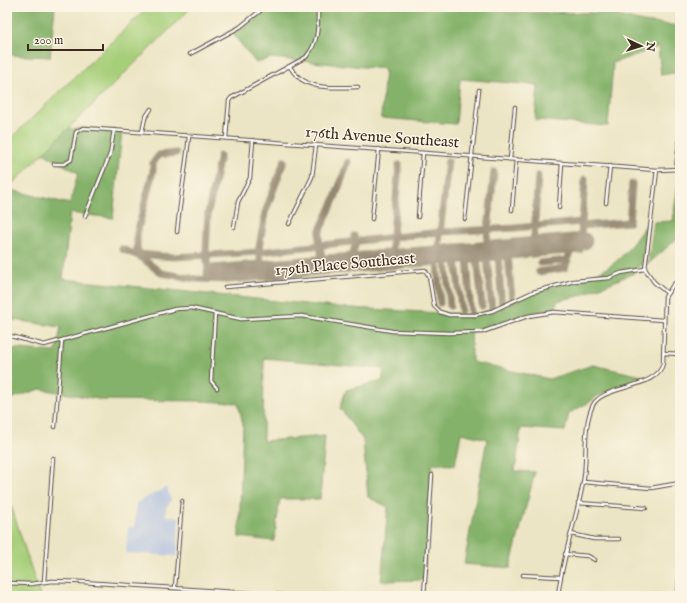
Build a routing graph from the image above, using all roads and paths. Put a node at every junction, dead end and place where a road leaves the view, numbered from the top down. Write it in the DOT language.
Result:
graph roads {
  1 [pos="265,7"];
  2 [pos="318,7"];
  3 [pos="190,54"];
  4 [pos="290,66"];
  5 [pos="358,88"];
  6 [pos="479,90"];
  7 [pos="515,107"];
  8 [pos="151,109"];
  9 [pos="114,130"];
  10 [pos="142,132"];
  11 [pos="680,134"];
  12 [pos="189,136"];
  13 [pos="226,138"];
  14 [pos="253,140"];
  15 [pos="316,145"];
  16 [pos="379,150"];
  17 [pos="423,153"];
  18 [pos="472,156"];
  19 [pos="510,159"];
  20 [pos="516,160"];
  21 [pos="562,163"];
  22 [pos="54,164"];
  23 [pos="610,166"];
  24 [pos="676,169"];
  25 [pos="680,169"];
  26 [pos="657,170"];
  27 [pos="606,203"];
  28 [pos="559,208"];
  29 [pos="512,210"];
  30 [pos="85,216"];
  31 [pos="418,217"];
  32 [pos="372,219"];
  33 [pos="465,219"];
  34 [pos="289,224"];
  35 [pos="234,228"];
  36 [pos="177,232"];
  37 [pos="645,270"];
  38 [pos="680,279"];
  39 [pos="225,287"];
  40 [pos="667,293"];
  41 [pos="215,313"];
  42 [pos="664,320"];
  43 [pos="7,335"];
  44 [pos="62,341"];
  45 [pos="663,353"];
  46 [pos="680,354"];
  47 [pos="217,388"];
  48 [pos="55,427"];
  49 [pos="53,458"];
  50 [pos="432,476"];
  51 [pos="584,482"];
  52 [pos="680,483"];
  53 [pos="182,501"];
  54 [pos="578,503"];
  55 [pos="646,508"];
  56 [pos="571,534"];
  57 [pos="620,539"];
  58 [pos="565,554"];
  59 [pos="595,560"];
  60 [pos="680,569"];
  61 [pos="523,575"];
  62 [pos="560,577"];
  63 [pos="44,582"];
  64 [pos="7,583"];
  65 [pos="176,588"];
  66 [pos="215,591"];
  67 [pos="251,595"];
  68 [pos="276,595"];
  69 [pos="558,595"];
  70 [pos="215,596"];
  71 [pos="297,596"];
  72 [pos="424,596"];
  73 [pos="576,596"];
  74 [pos="678,596"];
  1 -- 3 [label="street"];
  2 -- 4 [label="street"];
  4 -- 5 [label="street"];
  4 -- 13 [label="street"];
  6 -- 18 [label="street"];
  7 -- 19 [label="street"];
  8 -- 10 [label="street"];
  9 -- 10 [label="street, 176th Avenue Southeast"];
  9 -- 22 [label="street, 176th Avenue Southeast"];
  9 -- 30 [label="street"];
  10 -- 12 [label="street, 176th Avenue Southeast"];
  11 -- 24 [label="street"];
  12 -- 13 [label="street, 176th Avenue Southeast"];
  12 -- 36 [label="street"];
  13 -- 14 [label="street, 176th Avenue Southeast"];
  14 -- 15 [label="street, 176th Avenue Southeast"];
  14 -- 35 [label="street"];
  15 -- 16 [label="street, 176th Avenue Southeast"];
  15 -- 34 [label="street"];
  16 -- 17 [label="street, 176th Avenue Southeast"];
  16 -- 32 [label="street"];
  17 -- 18 [label="street, 176th Avenue Southeast"];
  17 -- 31 [label="street"];
  18 -- 19 [label="street, 176th Avenue Southeast"];
  18 -- 33 [label="street"];
  19 -- 20 [label="street, 176th Avenue Southeast"];
  20 -- 21 [label="street, 176th Avenue Southeast"];
  20 -- 29 [label="street"];
  21 -- 23 [label="street, 176th Avenue Southeast"];
  21 -- 28 [label="street"];
  23 -- 26 [label="street, 176th Avenue Southeast"];
  23 -- 27 [label="street"];
  24 -- 25 [label="street, 176th Avenue Southeast"];
  24 -- 26 [label="street, 176th Avenue Southeast"];
  26 -- 37 [label="street"];
  37 -- 39 [label="street, 179th Place Southeast"];
  37 -- 40 [label="street"];
  38 -- 40 [label="street"];
  40 -- 42 [label="street"];
  41 -- 42 [label="street"];
  41 -- 44 [label="street"];
  41 -- 47 [label="street"];
  42 -- 45 [label="street"];
  43 -- 44 [label="street"];
  44 -- 48 [label="street"];
  45 -- 46 [label="street"];
  45 -- 51 [label="street"];
  49 -- 63 [label="street"];
  50 -- 72 [label="street"];
  51 -- 52 [label="street"];
  51 -- 54 [label="street"];
  53 -- 65 [label="street"];
  54 -- 55 [label="street"];
  54 -- 56 [label="street"];
  56 -- 57 [label="street"];
  56 -- 58 [label="street"];
  58 -- 59 [label="street"];
  58 -- 62 [label="street"];
  60 -- 74 [label="street"];
  61 -- 62 [label="street"];
  62 -- 69 [label="street"];
  63 -- 64 [label="street"];
  63 -- 65 [label="street"];
  65 -- 66 [label="street"];
  66 -- 67 [label="street"];
  66 -- 70 [label="street"];
  67 -- 68 [label="street"];
  68 -- 71 [label="street"];
  69 -- 73 [label="street"];
}
